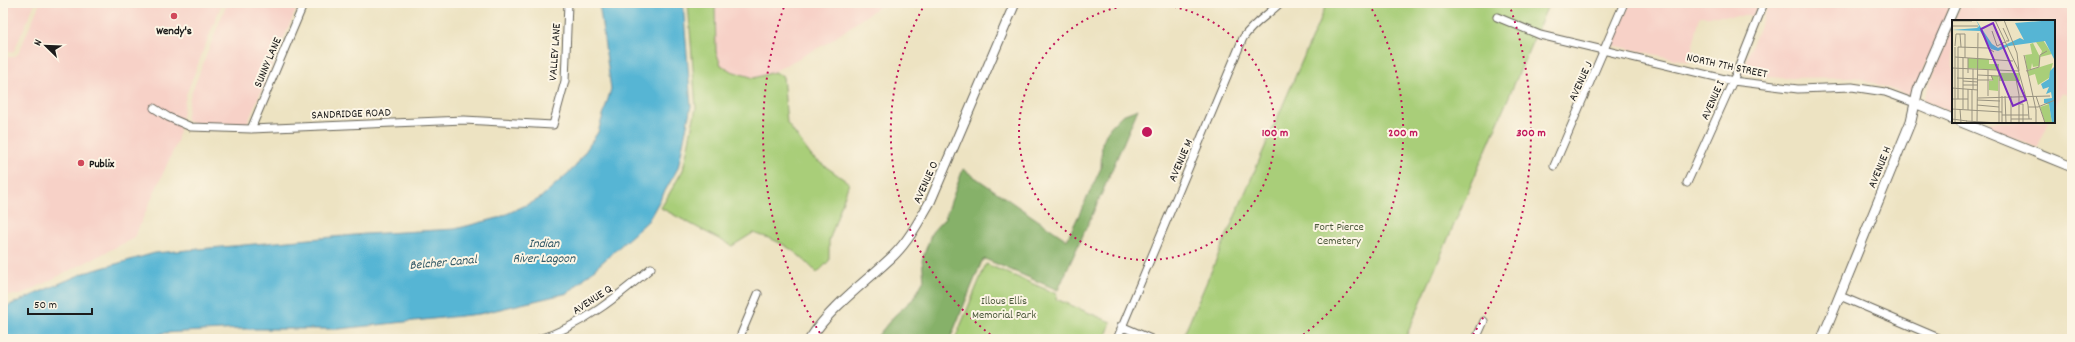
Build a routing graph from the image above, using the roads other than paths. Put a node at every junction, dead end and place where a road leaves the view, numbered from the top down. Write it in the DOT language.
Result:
graph roads {
  1 [pos="304,3"];
  2 [pos="568,3"];
  3 [pos="1015,3"];
  4 [pos="1280,3"];
  5 [pos="1624,3"];
  6 [pos="1764,3"];
  7 [pos="1956,3"];
  8 [pos="1496,17"];
  9 [pos="1606,49"];
  10 [pos="1733,81"];
  11 [pos="1916,103"];
  12 [pos="154,108"];
  13 [pos="1952,119"];
  14 [pos="1963,123"];
  15 [pos="553,125"];
  16 [pos="251,129"];
  17 [pos="1554,166"];
  18 [pos="2072,167"];
  19 [pos="1687,183"];
  20 [pos="651,268"];
  21 [pos="758,294"];
  22 [pos="1840,296"];
  23 [pos="1484,321"];
  24 [pos="1121,326"];
  25 [pos="557,336"];
  26 [pos="539,339"];
  27 [pos="739,339"];
  28 [pos="810,339"];
  29 [pos="1117,339"];
  30 [pos="1151,339"];
  31 [pos="1476,339"];
  32 [pos="1822,339"];
  33 [pos="1941,339"];
  1 -- 16 [label="street, SUNNY LANE"];
  2 -- 15 [label="street, VALLEY LANE"];
  3 -- 28 [label="street, AVENUE O"];
  4 -- 24 [label="street, AVENUE M"];
  5 -- 9 [label="street, AVENUE J"];
  6 -- 10 [label="street, AVENUE I"];
  7 -- 11 [label="street, AVENUE H"];
  8 -- 9 [label="street, NORTH 7TH STREET"];
  9 -- 10 [label="street, NORTH 7TH STREET"];
  9 -- 17 [label="street, AVENUE J"];
  10 -- 11 [label="street, NORTH 7TH STREET"];
  10 -- 19 [label="street, AVENUE I"];
  11 -- 13 [label="street, NORTH 7TH STREET"];
  11 -- 22 [label="street, AVENUE H"];
  12 -- 16 [label="street, SANDRIDGE ROAD"];
  14 -- 18 [label="street"];
  15 -- 16 [label="street, SANDRIDGE ROAD"];
  20 -- 25 [label="street, AVENUE Q"];
  21 -- 27 [label="street"];
  22 -- 32 [label="street, AVENUE H"];
  22 -- 33 [label="street"];
  23 -- 31 [label="street"];
  24 -- 29 [label="street, AVENUE M"];
  24 -- 30 [label="street"];
  25 -- 26 [label="street, AVENUE Q"];
}
